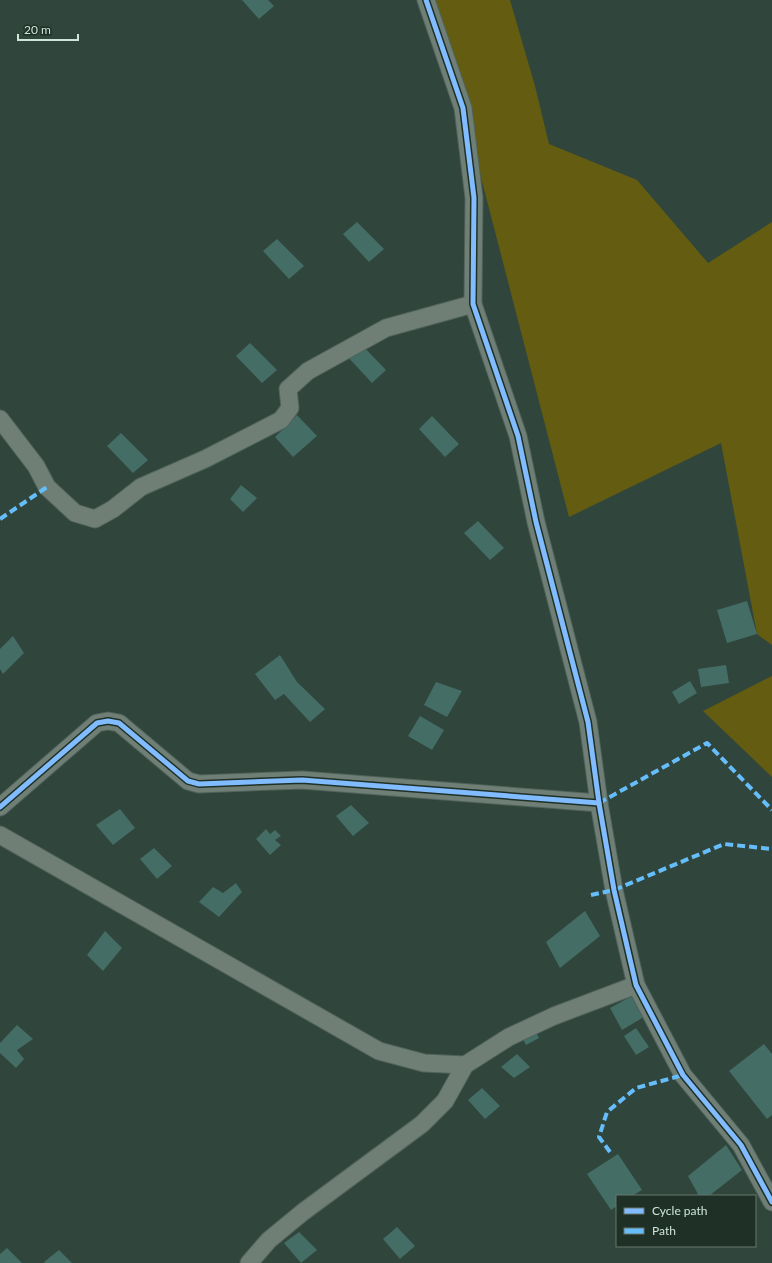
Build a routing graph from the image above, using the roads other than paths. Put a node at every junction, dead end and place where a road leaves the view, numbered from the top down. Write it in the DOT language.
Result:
graph roads {
  1 [pos="426,0"];
  2 [pos="473,304"];
  3 [pos="0,419"];
  4 [pos="599,803"];
  5 [pos="0,807"];
  6 [pos="0,835"];
  7 [pos="636,985"];
  8 [pos="465,1065"];
  9 [pos="772,1202"];
  10 [pos="249,1263"];
  1 -- 2 [label="street"];
  2 -- 3 [label="street"];
  2 -- 4 [label="street"];
  4 -- 5 [label="street"];
  4 -- 7 [label="street"];
  6 -- 8 [label="street"];
  7 -- 8 [label="street"];
  7 -- 9 [label="street"];
  8 -- 10 [label="street"];
}
